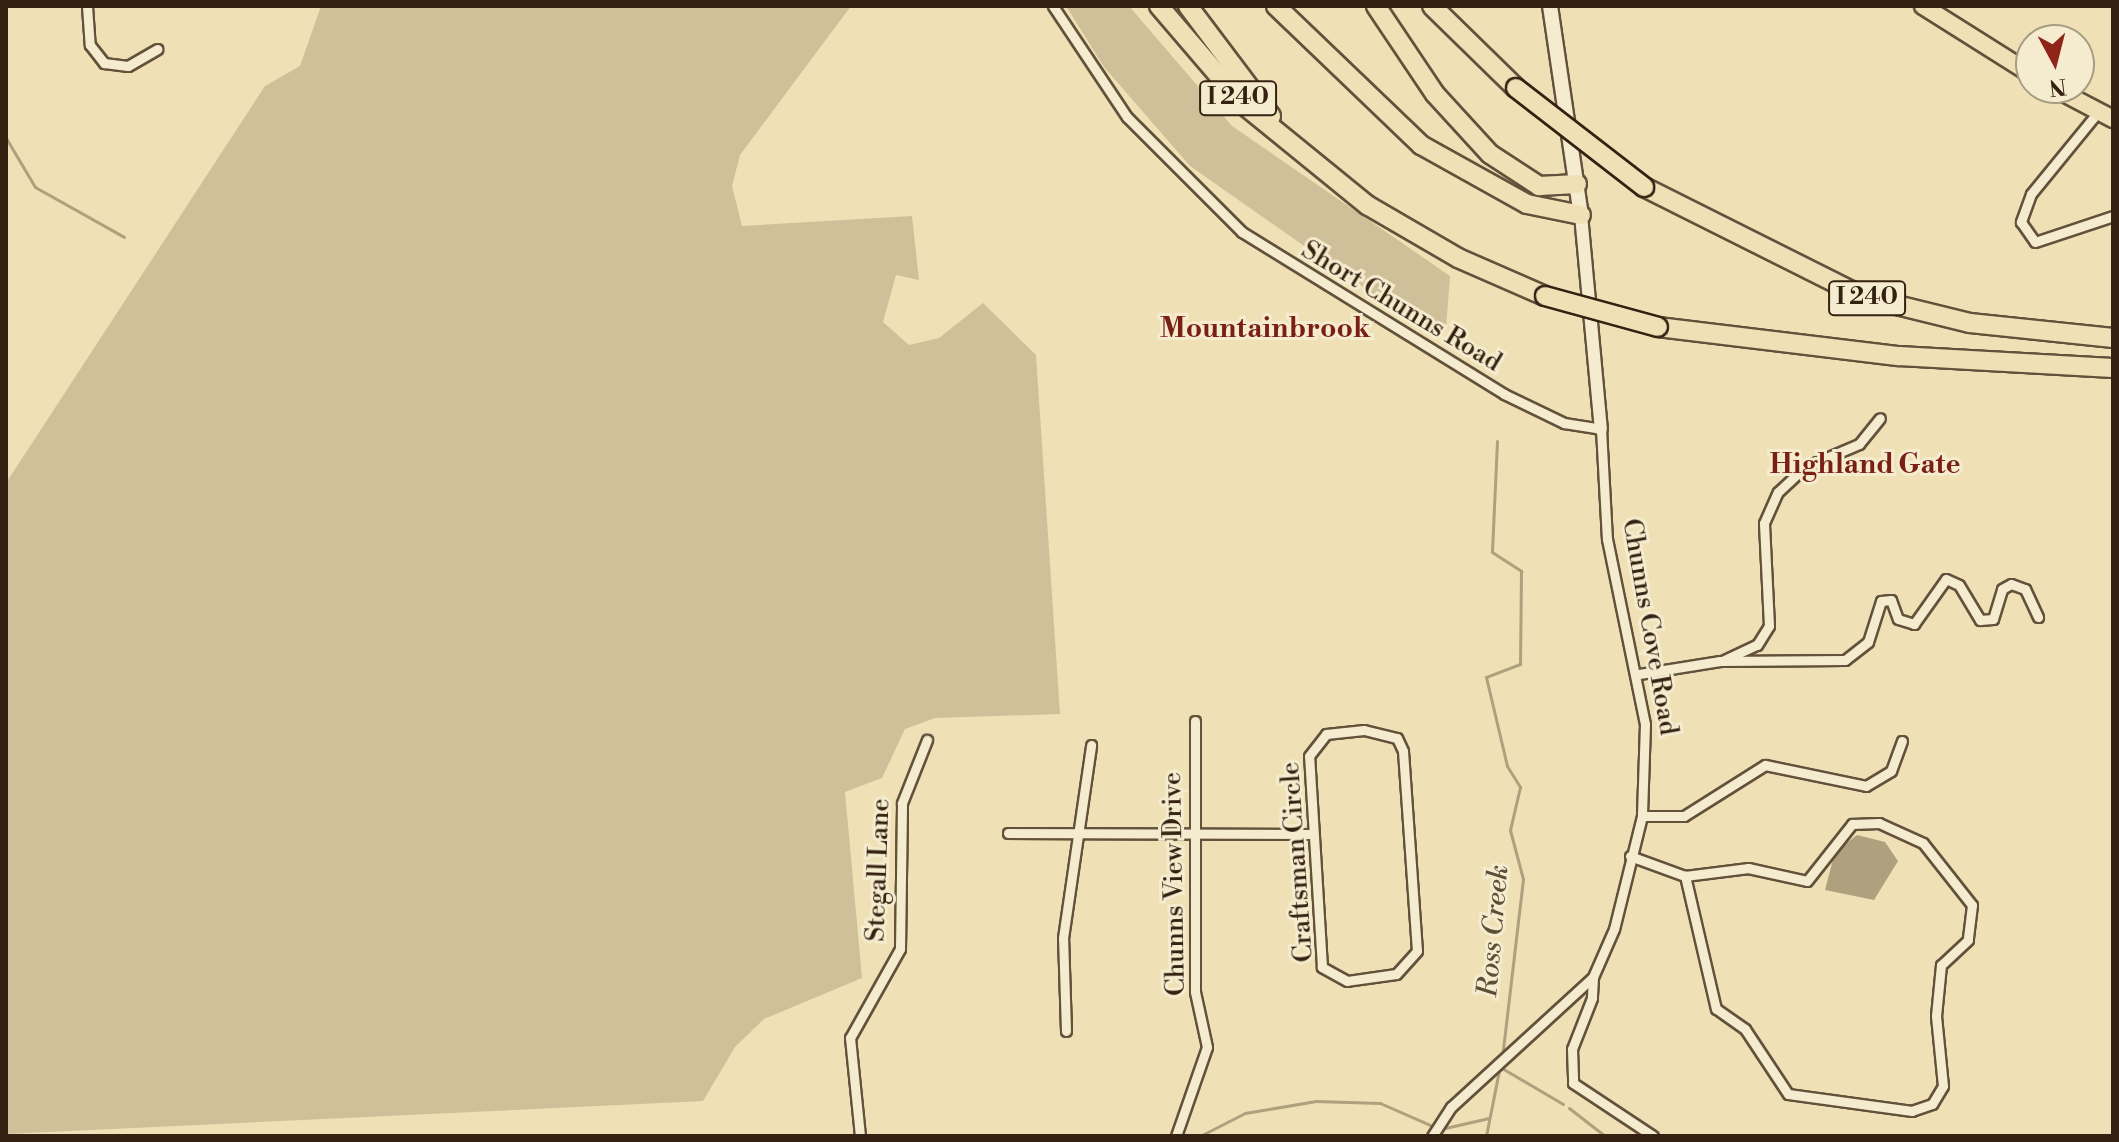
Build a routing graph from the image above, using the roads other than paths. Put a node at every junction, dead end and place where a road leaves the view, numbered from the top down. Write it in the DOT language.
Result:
graph roads {
  1 [pos="87,6"];
  2 [pos="1053,6"];
  3 [pos="1159,6"];
  4 [pos="1188,6"];
  5 [pos="1276,6"];
  6 [pos="1376,6"];
  7 [pos="1432,6"];
  8 [pos="1550,6"];
  9 [pos="1923,6"];
  10 [pos="157,49"];
  11 [pos="2015,64"];
  12 [pos="2085,104"];
  13 [pos="2106,115"];
  14 [pos="1331,176"];
  15 [pos="1577,184"];
  16 [pos="1581,215"];
  17 [pos="2113,216"];
  18 [pos="2113,338"];
  19 [pos="2113,368"];
  20 [pos="1880,418"];
  21 [pos="1601,429"];
  22 [pos="2038,617"];
  23 [pos="1720,661"];
  24 [pos="1639,674"];
  25 [pos="1195,721"];
  26 [pos="927,740"];
  27 [pos="1902,741"];
  28 [pos="1091,745"];
  29 [pos="1642,816"];
  30 [pos="1077,831"];
  31 [pos="1008,833"];
  32 [pos="1195,834"];
  33 [pos="1313,834"];
  34 [pos="1630,856"];
  35 [pos="1685,876"];
  36 [pos="1593,977"];
  37 [pos="1066,1031"];
  38 [pos="860,1136"];
  39 [pos="1176,1136"];
  40 [pos="1432,1136"];
  41 [pos="1653,1136"];
  1 -- 10 [label="street"];
  2 -- 21 [label="street, Short Chunns Road"];
  3 -- 14 [label="highway, I 240"];
  4 -- 14 [label="highway"];
  5 -- 16 [label="highway"];
  6 -- 15 [label="highway"];
  7 -- 18 [label="highway, I 240, bridge"];
  8 -- 15 [label="main road, Chunns Cove Road"];
  9 -- 11 [label="main road"];
  12 -- 13 [label="main road"];
  13 -- 17 [label="street"];
  14 -- 19 [label="highway, I 240, bridge"];
  15 -- 16 [label="main road, Chunns Cove Road"];
  16 -- 21 [label="street, Chunns Cove Road"];
  20 -- 23 [label="street"];
  21 -- 24 [label="street, Chunns Cove Road"];
  22 -- 23 [label="street"];
  23 -- 24 [label="street"];
  24 -- 29 [label="street, Chunns Cove Road"];
  25 -- 32 [label="street, Chunns View Drive"];
  26 -- 38 [label="street, Stegall Lane"];
  27 -- 29 [label="street"];
  28 -- 30 [label="street"];
  29 -- 34 [label="street, Chunns Cove Road"];
  30 -- 31 [label="street"];
  30 -- 32 [label="street"];
  30 -- 37 [label="street"];
  32 -- 33 [label="street"];
  32 -- 39 [label="street, Chunns View Drive"];
  33 -- 33 [label="street, Craftsman Circle"];
  34 -- 35 [label="street"];
  34 -- 36 [label="street, Chunns Cove Road"];
  35 -- 35 [label="street"];
  36 -- 40 [label="street, Chunns Cove Road"];
  36 -- 41 [label="street"];
}
